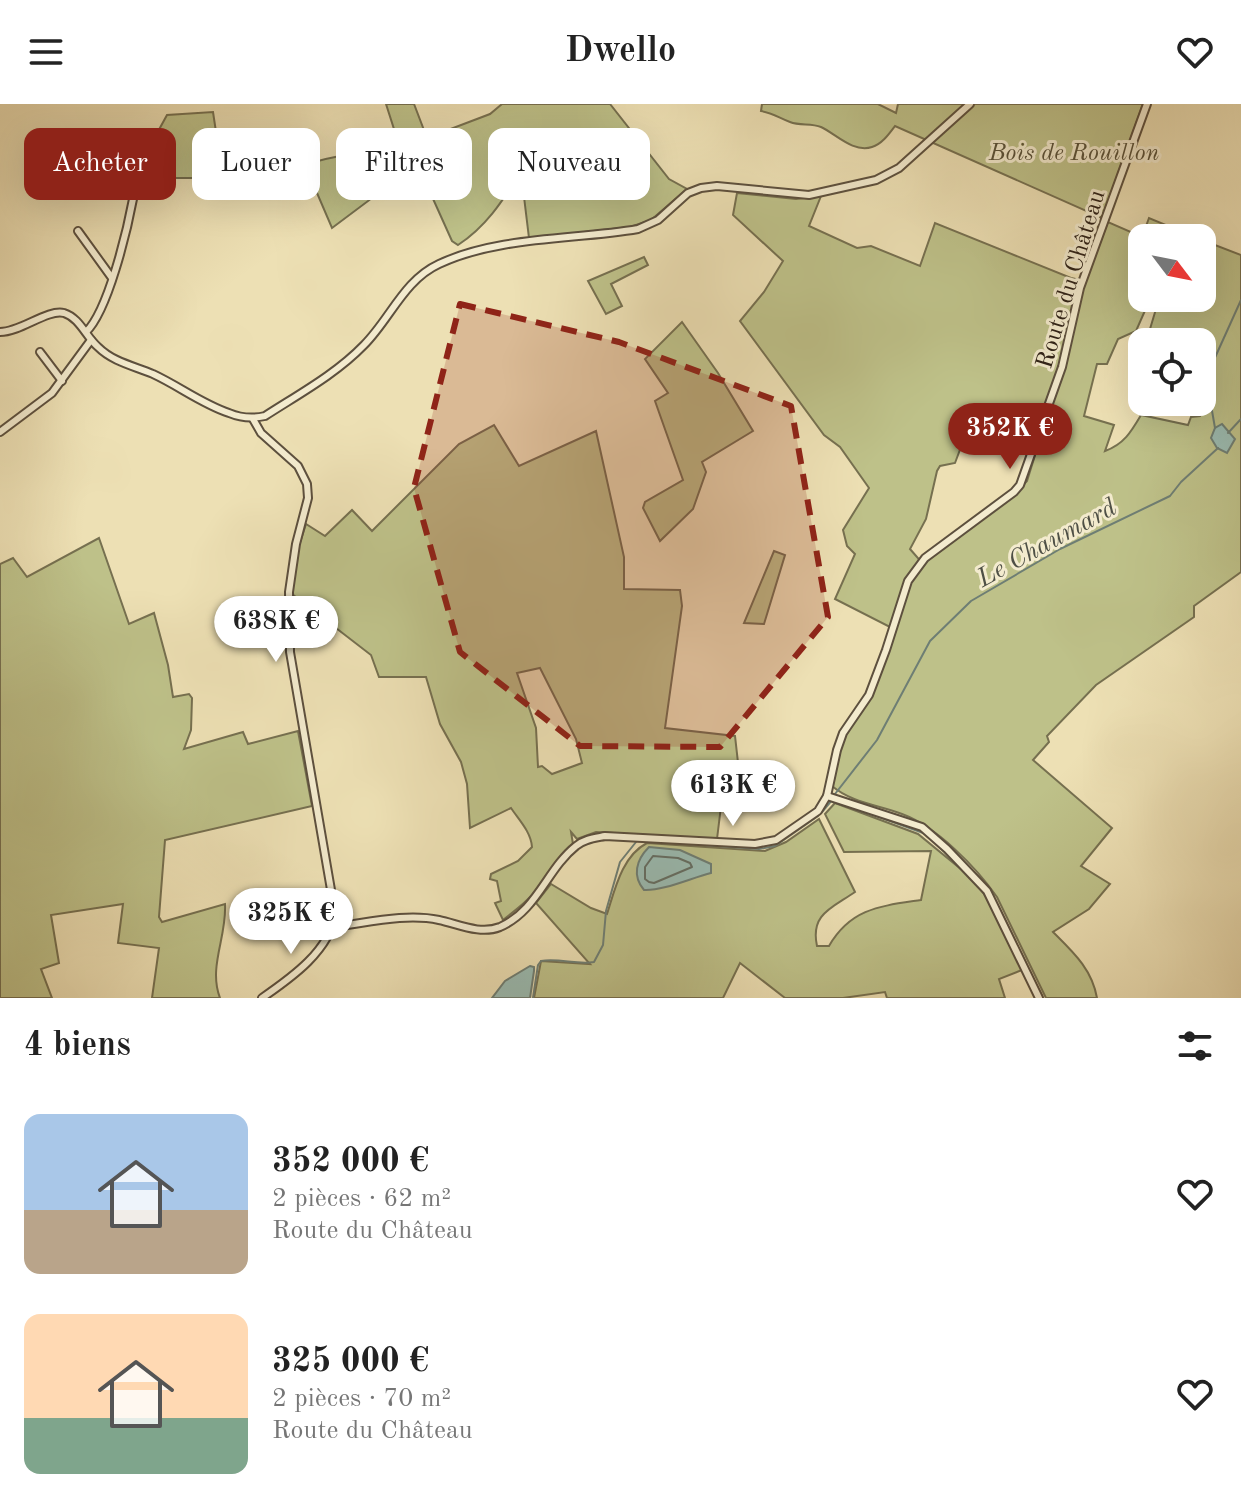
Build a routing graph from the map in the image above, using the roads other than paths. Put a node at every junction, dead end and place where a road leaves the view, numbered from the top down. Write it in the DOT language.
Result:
graph roads {
  1 [pos="970,104"];
  2 [pos="1147,104"];
  3 [pos="133,200"];
  4 [pos="78,231"];
  5 [pos="112,278"];
  6 [pos="0,332"];
  7 [pos="86,332"];
  8 [pos="91,340"];
  9 [pos="40,352"];
  10 [pos="62,381"];
  11 [pos="253,419"];
  12 [pos="0,432"];
  13 [pos="827,796"];
  14 [pos="333,927"];
  15 [pos="262,998"];
  16 [pos="1039,998"];
  1 -- 11 [label="street"];
  2 -- 13 [label="street, Route du Château"];
  3 -- 5 [label="street"];
  4 -- 5 [label="street"];
  5 -- 7 [label="street"];
  6 -- 7 [label="street"];
  7 -- 8 [label="street"];
  8 -- 10 [label="street"];
  8 -- 11 [label="street"];
  9 -- 10 [label="street"];
  10 -- 12 [label="street"];
  11 -- 14 [label="street"];
  13 -- 14 [label="street"];
  13 -- 16 [label="street"];
  14 -- 15 [label="street"];
}
